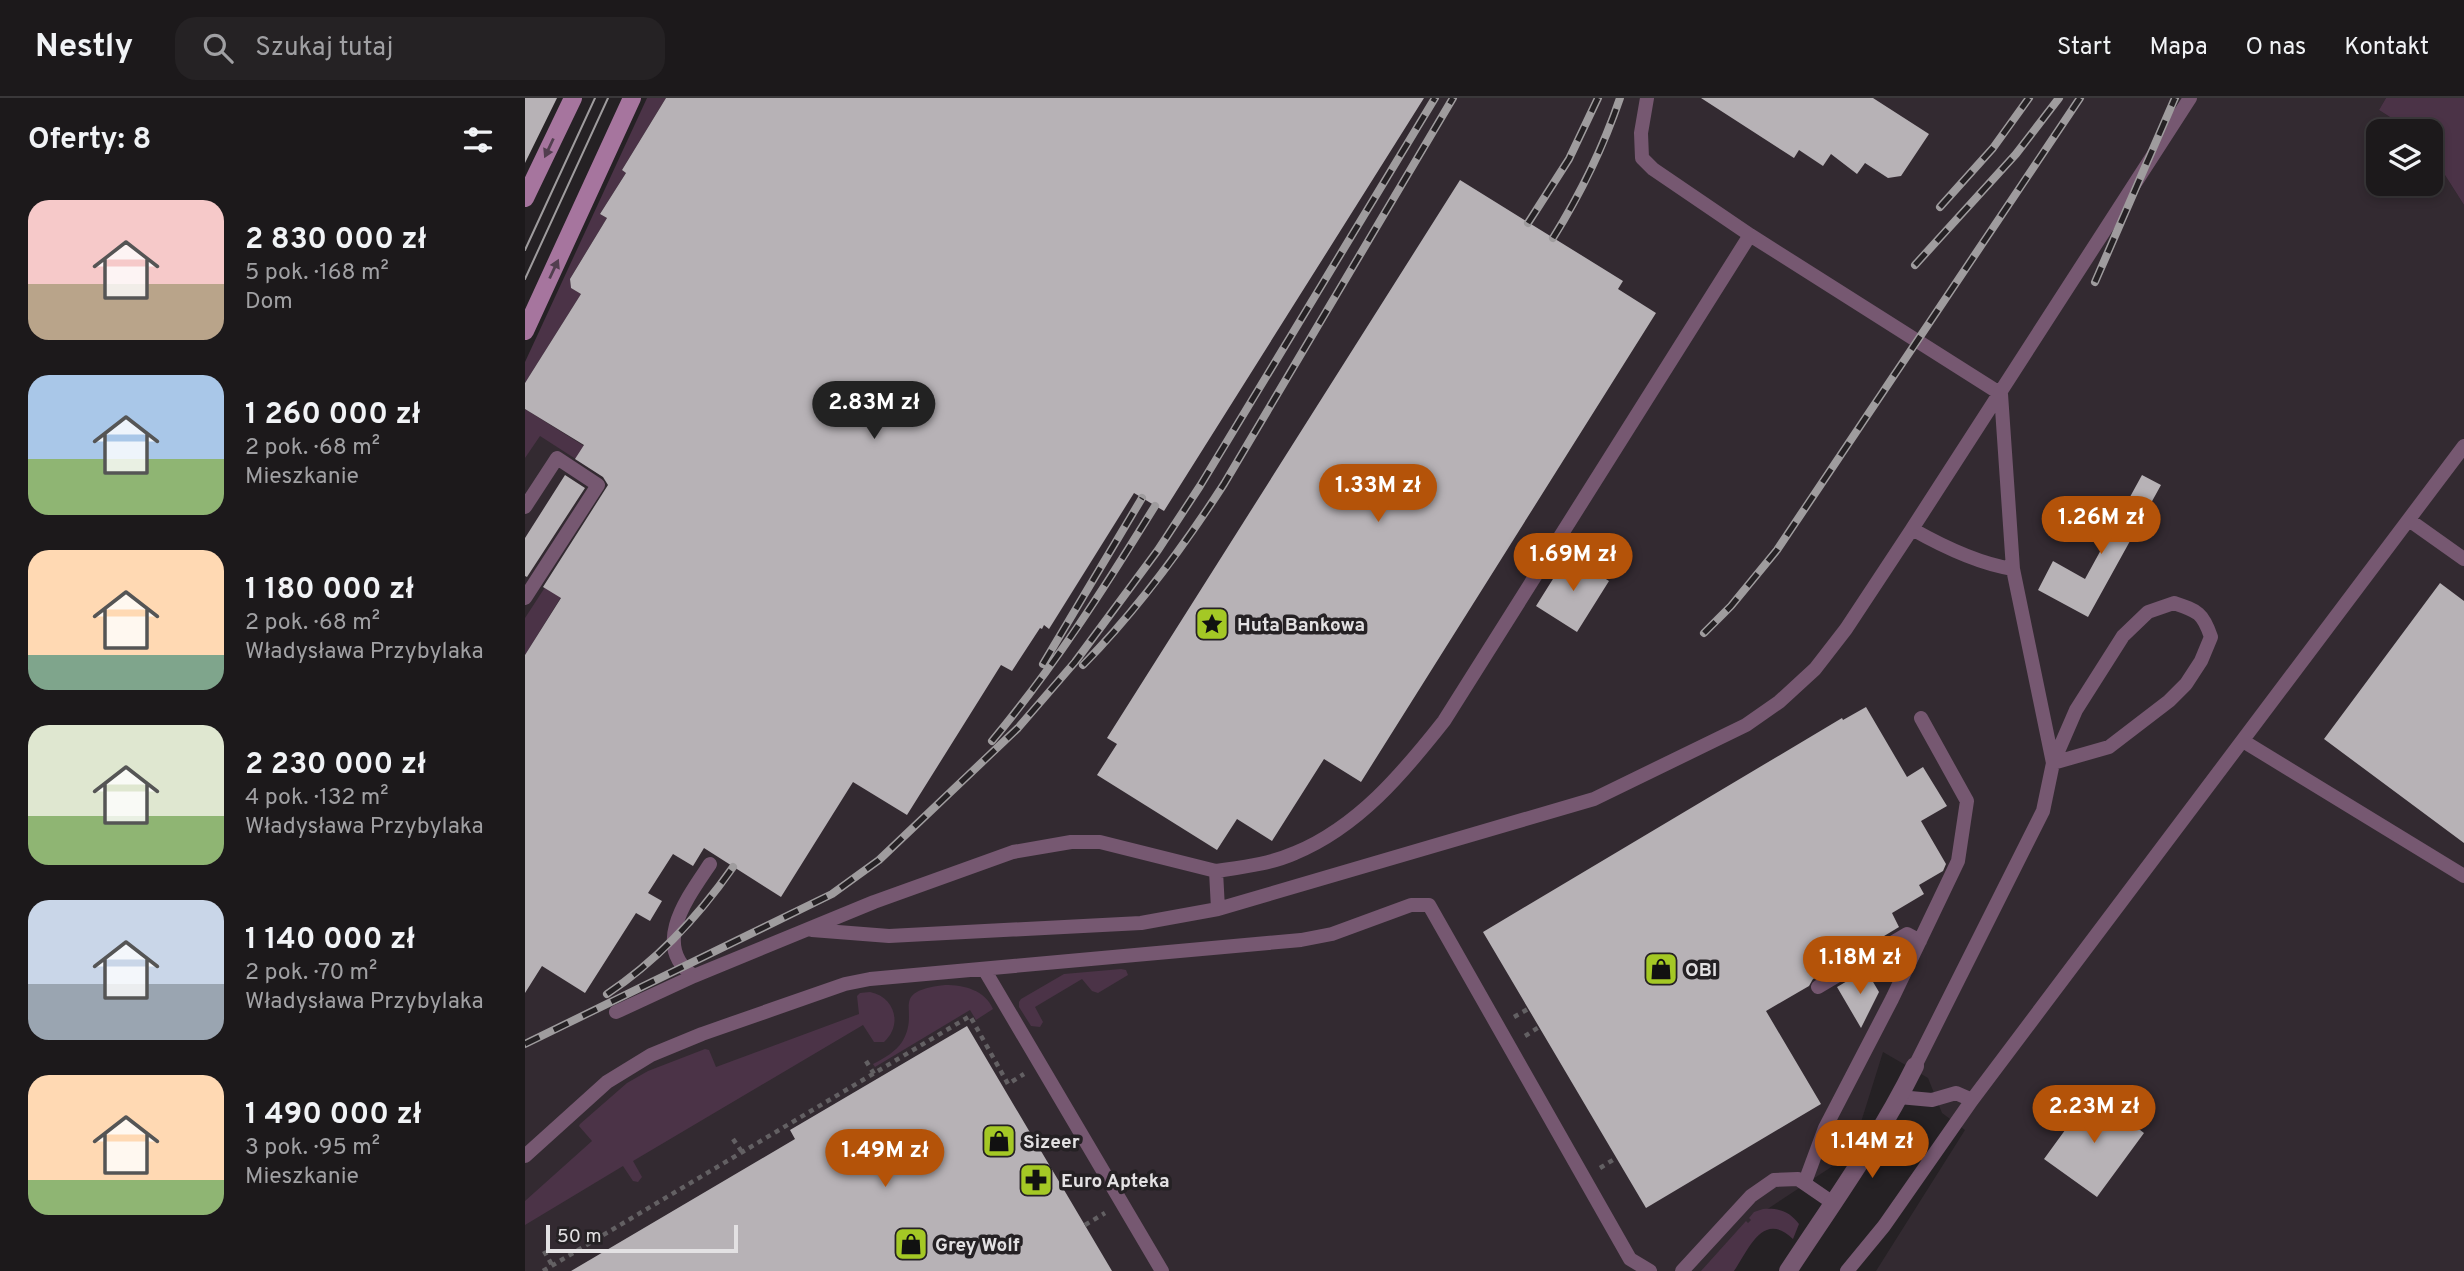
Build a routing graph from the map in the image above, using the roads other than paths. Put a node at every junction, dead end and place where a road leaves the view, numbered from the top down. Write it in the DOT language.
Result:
graph roads {
  1 [pos="573,98"];
  2 [pos="632,98"];
  3 [pos="1647,98"];
  4 [pos="2190,98"];
  5 [pos="525,198"];
  6 [pos="1750,235"];
  7 [pos="525,331"];
  8 [pos="2001,394"];
  9 [pos="2464,446"];
  10 [pos="2451,463"];
  11 [pos="2464,472"];
  12 [pos="525,507"];
  13 [pos="2409,520"];
  14 [pos="1912,529"];
  15 [pos="2464,559"];
  16 [pos="2013,569"];
  17 [pos="527,589"];
  18 [pos="1920,718"];
  19 [pos="2243,741"];
  20 [pos="2053,763"];
  21 [pos="709,864"];
  22 [pos="1216,871"];
  23 [pos="2464,876"];
  24 [pos="1218,909"];
  25 [pos="811,929"];
  26 [pos="1920,942"];
  27 [pos="984,969"];
  28 [pos="694,976"];
  29 [pos="1818,987"];
  30 [pos="616,1012"];
  31 [pos="1915,1066"];
  32 [pos="1899,1097"];
  33 [pos="1972,1100"];
  34 [pos="525,1156"];
  35 [pos="1805,1182"];
  36 [pos="1833,1203"];
  37 [pos="1162,1271"];
  38 [pos="1650,1271"];
  39 [pos="1682,1271"];
  40 [pos="1788,1271"];
  41 [pos="1847,1271"];
  1 -- 5 [label="main road, one-way"];
  7 -- 2 [label="main road, one-way"];
  3 -- 6 [label="lane"];
  4 -- 8 [label="lane"];
  6 -- 8 [label="lane"];
  6 -- 22 [label="lane"];
  8 -- 14 [label="lane"];
  8 -- 16 [label="lane"];
  9 -- 10 [label="lane"];
  10 -- 11 [label="lane"];
  10 -- 13 [label="lane"];
  12 -- 17 [label="lane"];
  13 -- 15 [label="lane"];
  13 -- 19 [label="lane"];
  14 -- 16 [label="lane"];
  14 -- 24 [label="lane"];
  16 -- 20 [label="lane"];
  18 -- 26 [label="lane"];
  19 -- 23 [label="lane"];
  19 -- 33 [label="lane"];
  20 -- 20 [label="lane"];
  20 -- 31 [label="lane"];
  21 -- 28 [label="lane"];
  22 -- 24 [label="lane"];
  22 -- 25 [label="lane"];
  24 -- 25 [label="lane"];
  25 -- 28 [label="lane"];
  26 -- 29 [label="lane"];
  26 -- 35 [label="lane"];
  27 -- 34 [label="lane"];
  27 -- 37 [label="lane"];
  27 -- 38 [label="lane"];
  28 -- 30 [label="lane"];
  31 -- 32 [label="street"];
  32 -- 33 [label="lane"];
  32 -- 36 [label="street"];
  33 -- 41 [label="lane"];
  35 -- 36 [label="lane"];
  35 -- 39 [label="lane"];
  36 -- 40 [label="street"];
}
